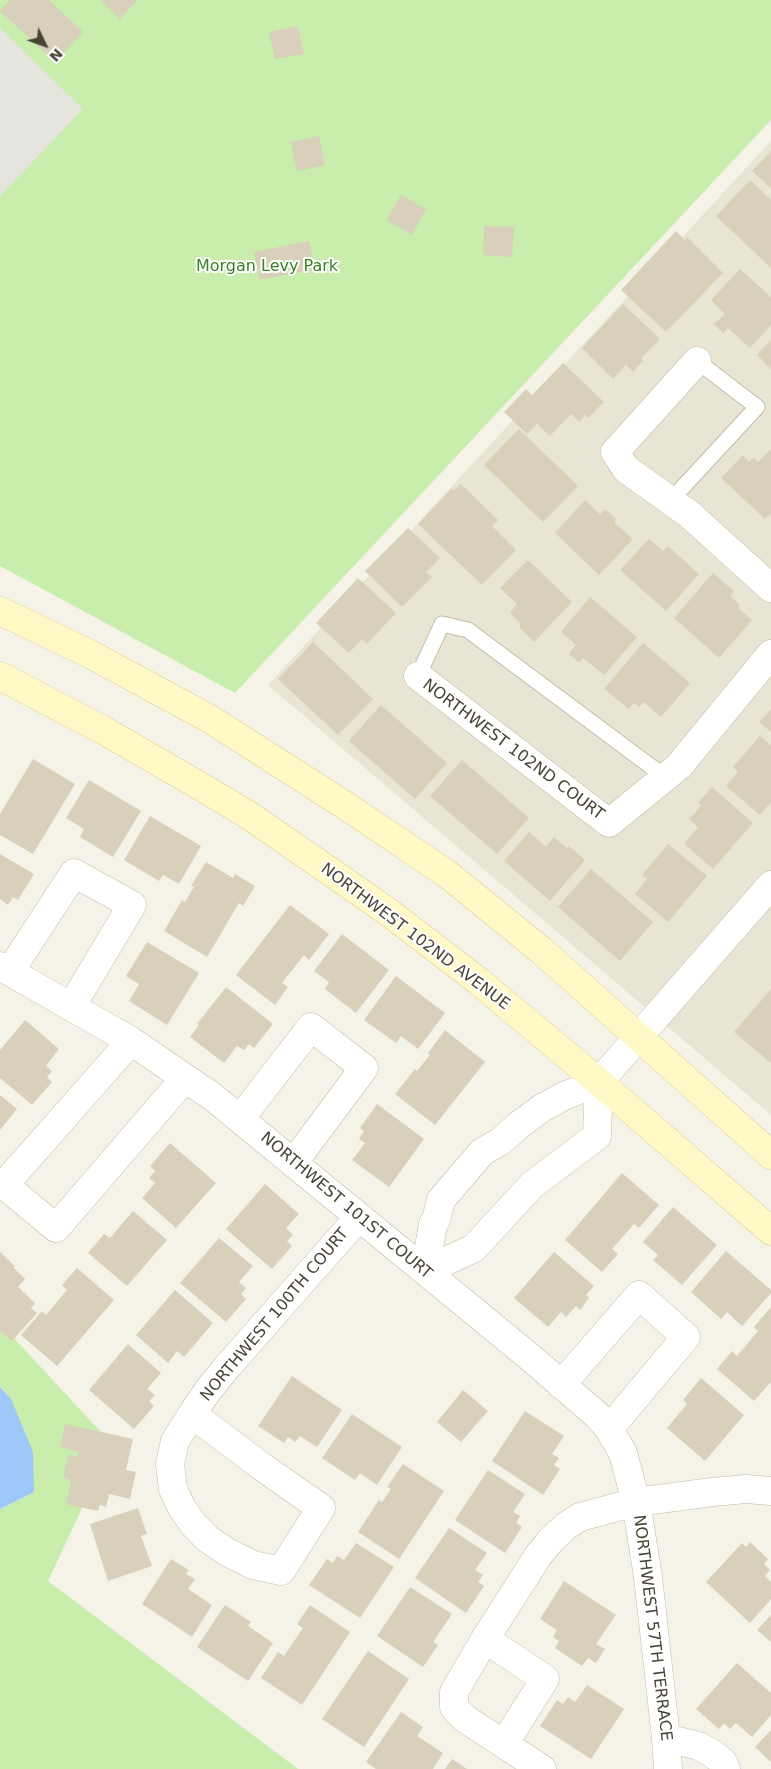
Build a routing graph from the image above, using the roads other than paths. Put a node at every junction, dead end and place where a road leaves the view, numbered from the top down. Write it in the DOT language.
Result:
graph roads {
  1 [pos="697,361"];
  2 [pos="670,500"];
  3 [pos="771,588"];
  4 [pos="0,611"];
  5 [pos="771,654"];
  6 [pos="0,676"];
  7 [pos="418,676"];
  8 [pos="672,771"];
  9 [pos="771,885"];
  10 [pos="5,969"];
  11 [pos="71,1007"];
  12 [pos="638,1036"];
  13 [pos="131,1041"];
  14 [pos="185,1078"];
  15 [pos="599,1082"];
  16 [pos="240,1119"];
  17 [pos="771,1155"];
  18 [pos="294,1162"];
  19 [pos="359,1217"];
  20 [pos="771,1231"];
  21 [pos="425,1271"];
  22 [pos="561,1385"];
  23 [pos="192,1414"];
  24 [pos="609,1429"];
  25 [pos="771,1491"];
  26 [pos="636,1502"];
  27 [pos="485,1640"];
  28 [pos="666,1738"];
  29 [pos="504,1744"];
  30 [pos="542,1769"];
  31 [pos="668,1769"];
  32 [pos="726,1769"];
  1 -- 2 [label="street"];
  1 -- 2 [label="lane"];
  2 -- 3 [label="street"];
  4 -- 12 [label="street"];
  5 -- 8 [label="street"];
  6 -- 15 [label="street, NORTHWEST 102ND AVENUE"];
  7 -- 8 [label="street, NORTHWEST 102ND COURT"];
  7 -- 8 [label="lane"];
  9 -- 12 [label="street"];
  10 -- 11 [label="street, NORTHWEST 101ST COURT"];
  10 -- 11 [label="street"];
  11 -- 13 [label="street, NORTHWEST 101ST COURT"];
  12 -- 15 [label="street"];
  12 -- 17 [label="street"];
  13 -- 14 [label="street, NORTHWEST 101ST COURT"];
  13 -- 14 [label="street"];
  14 -- 16 [label="street, NORTHWEST 101ST COURT"];
  15 -- 20 [label="street, NORTHWEST 102ND AVENUE"];
  15 -- 21 [label="street"];
  15 -- 21 [label="street"];
  16 -- 18 [label="street, NORTHWEST 101ST COURT"];
  16 -- 18 [label="street"];
  18 -- 19 [label="street, NORTHWEST 101ST COURT"];
  19 -- 21 [label="street, NORTHWEST 101ST COURT"];
  19 -- 23 [label="street, NORTHWEST 100TH COURT"];
  21 -- 22 [label="street, NORTHWEST 101ST COURT"];
  22 -- 24 [label="street, NORTHWEST 101ST COURT"];
  22 -- 24 [label="street"];
  23 -- 23 [label="street, NORTHWEST 100TH COURT"];
  24 -- 26 [label="street, NORTHWEST 101ST COURT"];
  25 -- 26 [label="street, NORTHWEST 57TH TERRACE"];
  26 -- 27 [label="street"];
  26 -- 28 [label="street, NORTHWEST 57TH TERRACE"];
  27 -- 29 [label="street"];
  27 -- 29 [label="street"];
  28 -- 31 [label="street, NORTHWEST 57TH TERRACE"];
  28 -- 32 [label="street"];
  29 -- 30 [label="street"];
}
